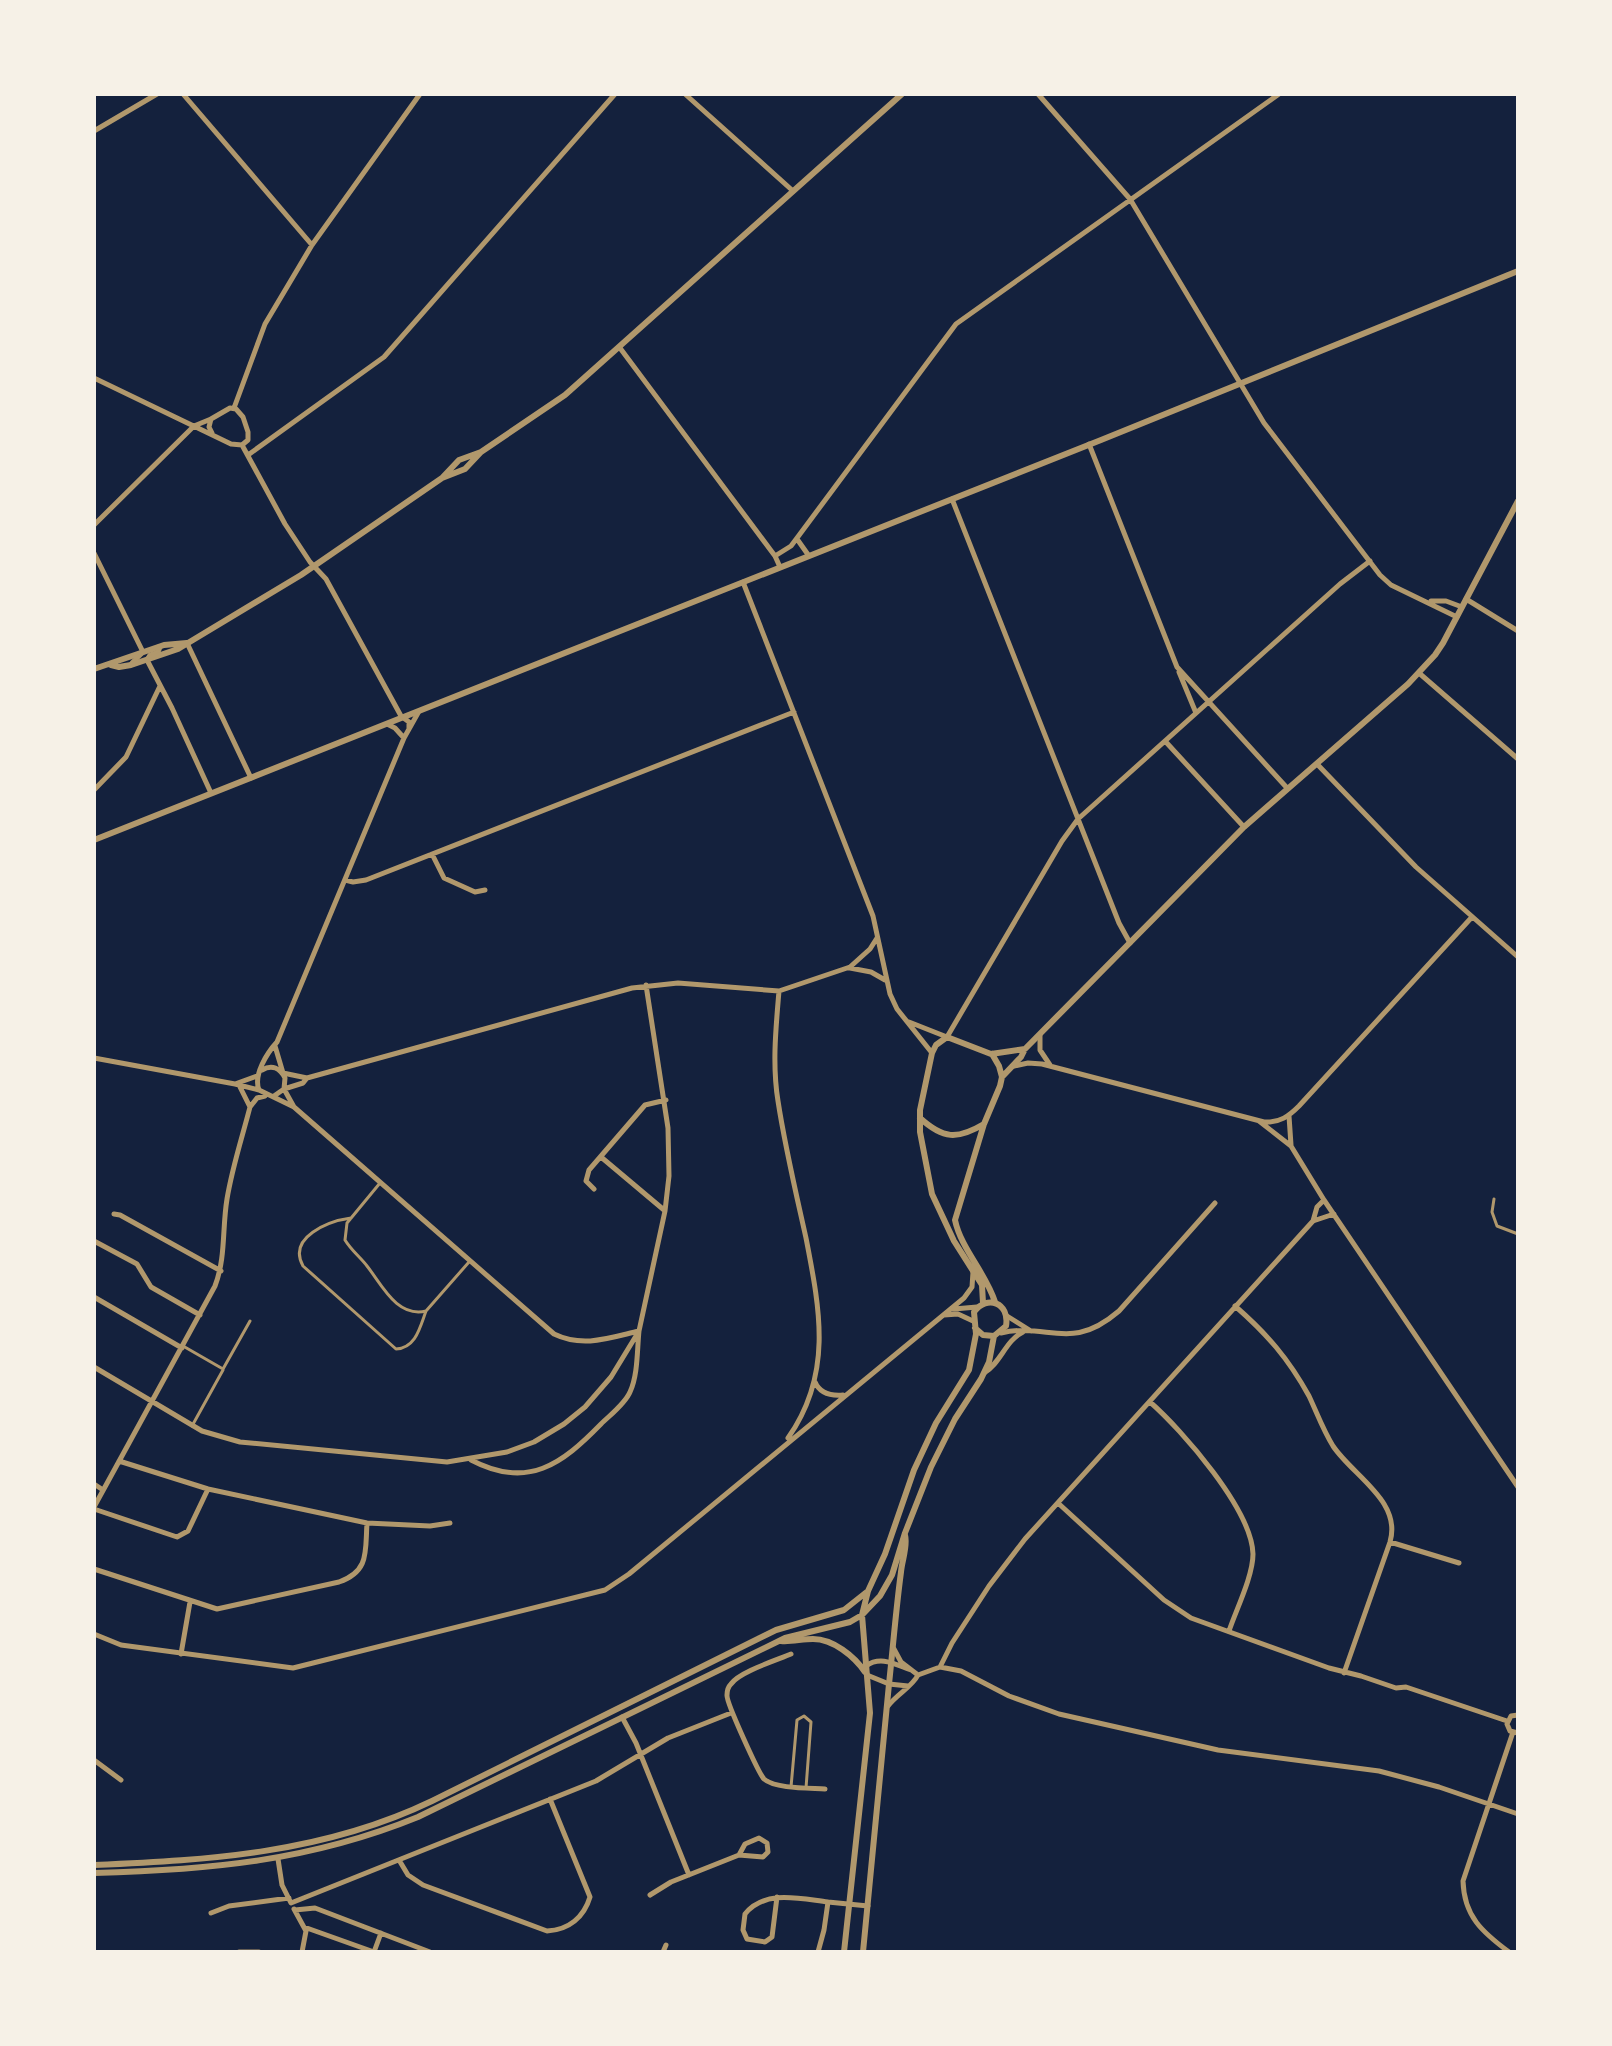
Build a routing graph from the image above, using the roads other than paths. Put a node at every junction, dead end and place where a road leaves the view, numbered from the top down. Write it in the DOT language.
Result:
graph roads {
  1 [pos="157,94"];
  2 [pos="183,94"];
  3 [pos="420,94"];
  4 [pos="615,94"];
  5 [pos="685,94"];
  6 [pos="902,94"];
  7 [pos="1038,94"];
  8 [pos="1279,94"];
  9 [pos="94,131"];
  10 [pos="793,191"];
  11 [pos="1130,199"];
  12 [pos="312,245"];
  13 [pos="1518,271"];
  14 [pos="620,348"];
  15 [pos="94,378"];
  16 [pos="1242,384"];
  17 [pos="234,408"];
  18 [pos="211,419"];
  19 [pos="194,426"];
  20 [pos="214,435"];
  21 [pos="1089,444"];
  22 [pos="242,445"];
  23 [pos="248,455"];
  24 [pos="952,499"];
  25 [pos="1518,501"];
  26 [pos="94,525"];
  27 [pos="797,538"];
  28 [pos="94,553"];
  29 [pos="775,556"];
  30 [pos="809,556"];
  31 [pos="1370,561"];
  32 [pos="313,565"];
  33 [pos="780,567"];
  34 [pos="743,582"];
  35 [pos="1466,599"];
  36 [pos="1430,602"];
  37 [pos="1462,607"];
  38 [pos="1457,617"];
  39 [pos="1518,631"];
  40 [pos="187,643"];
  41 [pos="160,647"];
  42 [pos="143,652"];
  43 [pos="147,660"];
  44 [pos="111,665"];
  45 [pos="131,665"];
  46 [pos="1177,667"];
  47 [pos="94,669"];
  48 [pos="1419,673"];
  49 [pos="160,686"];
  50 [pos="1208,702"];
  51 [pos="421,708"];
  52 [pos="794,712"];
  53 [pos="1196,713"];
  54 [pos="401,716"];
  55 [pos="383,723"];
  56 [pos="409,729"];
  57 [pos="403,736"];
  58 [pos="1165,741"];
  59 [pos="1518,759"];
  60 [pos="1317,764"];
  61 [pos="251,778"];
  62 [pos="1288,789"];
  63 [pos="94,790"];
  64 [pos="211,793"];
  65 [pos="1078,819"];
  66 [pos="1244,827"];
  67 [pos="94,840"];
  68 [pos="432,854"];
  69 [pos="345,880"];
  70 [pos="485,890"];
  71 [pos="1472,917"];
  72 [pos="877,938"];
  73 [pos="1130,944"];
  74 [pos="1518,957"];
  75 [pos="850,967"];
  76 [pos="886,981"];
  77 [pos="646,985"];
  78 [pos="779,991"];
  79 [pos="909,1022"];
  80 [pos="1040,1035"];
  81 [pos="947,1037"];
  82 [pos="275,1046"];
  83 [pos="1039,1046"];
  84 [pos="1028,1047"];
  85 [pos="932,1053"];
  86 [pos="991,1054"];
  87 [pos="94,1058"];
  88 [pos="1036,1063"];
  89 [pos="1013,1066"];
  90 [pos="1050,1066"];
  91 [pos="260,1072"];
  92 [pos="283,1073"];
  93 [pos="1002,1077"];
  94 [pos="307,1078"];
  95 [pos="237,1085"];
  96 [pos="298,1085"];
  97 [pos="256,1088"];
  98 [pos="284,1089"];
  99 [pos="269,1096"];
  100 [pos="666,1100"];
  101 [pos="249,1105"];
  102 [pos="294,1106"];
  103 [pos="1289,1116"];
  104 [pos="920,1118"];
  105 [pos="1257,1120"];
  106 [pos="984,1124"];
  107 [pos="1291,1146"];
  108 [pos="601,1157"];
  109 [pos="380,1183"];
  110 [pos="594,1189"];
  111 [pos="1494,1199"];
  112 [pos="1324,1200"];
  113 [pos="1215,1203"];
  114 [pos="665,1211"];
  115 [pos="114,1214"];
  116 [pos="1334,1214"];
  117 [pos="351,1218"];
  118 [pos="1313,1221"];
  119 [pos="1518,1234"];
  120 [pos="94,1241"];
  121 [pos="469,1261"];
  122 [pos="221,1271"];
  123 [pos="973,1271"];
  124 [pos="94,1297"];
  125 [pos="995,1302"];
  126 [pos="980,1305"];
  127 [pos="1235,1306"];
  128 [pos="951,1309"];
  129 [pos="426,1311"];
  130 [pos="200,1315"];
  131 [pos="939,1316"];
  132 [pos="1007,1316"];
  133 [pos="250,1321"];
  134 [pos="974,1325"];
  135 [pos="639,1331"];
  136 [pos="1032,1331"];
  137 [pos="1023,1332"];
  138 [pos="998,1335"];
  139 [pos="183,1347"];
  140 [pos="94,1367"];
  141 [pos="223,1369"];
  142 [pos="983,1373"];
  143 [pos="815,1381"];
  144 [pos="846,1394"];
  145 [pos="151,1402"];
  146 [pos="1150,1402"];
  147 [pos="192,1426"];
  148 [pos="782,1445"];
  149 [pos="470,1460"];
  150 [pos="119,1461"];
  151 [pos="94,1484"];
  152 [pos="1518,1487"];
  153 [pos="208,1489"];
  154 [pos="103,1490"];
  155 [pos="1058,1503"];
  156 [pos="94,1508"];
  157 [pos="367,1523"];
  158 [pos="450,1523"];
  159 [pos="905,1533"];
  160 [pos="1390,1542"];
  161 [pos="1459,1563"];
  162 [pos="94,1569"];
  163 [pos="868,1591"];
  164 [pos="190,1602"];
  165 [pos="862,1615"];
  166 [pos="1229,1631"];
  167 [pos="94,1634"];
  168 [pos="781,1641"];
  169 [pos="894,1649"];
  170 [pos="181,1654"];
  171 [pos="791,1654"];
  172 [pos="893,1663"];
  173 [pos="866,1666"];
  174 [pos="940,1667"];
  175 [pos="911,1670"];
  176 [pos="1344,1673"];
  177 [pos="867,1675"];
  178 [pos="918,1675"];
  179 [pos="889,1684"];
  180 [pos="909,1686"];
  181 [pos="887,1706"];
  182 [pos="731,1713"];
  183 [pos="1518,1715"];
  184 [pos="621,1716"];
  185 [pos="1507,1721"];
  186 [pos="1516,1732"];
  187 [pos="641,1756"];
  188 [pos="94,1760"];
  189 [pos="121,1780"];
  190 [pos="791,1787"];
  191 [pos="806,1788"];
  192 [pos="825,1789"];
  193 [pos="550,1799"];
  194 [pos="1489,1804"];
  195 [pos="1518,1814"];
  196 [pos="287,1848"];
  197 [pos="264,1852"];
  198 [pos="739,1855"];
  199 [pos="278,1859"];
  200 [pos="399,1860"];
  201 [pos="94,1865"];
  202 [pos="94,1873"];
  203 [pos="689,1875"];
  204 [pos="650,1895"];
  205 [pos="777,1897"];
  206 [pos="290,1901"];
  207 [pos="828,1902"];
  208 [pos="851,1904"];
  209 [pos="868,1906"];
  210 [pos="295,1910"];
  211 [pos="211,1913"];
  212 [pos="304,1927"];
  213 [pos="381,1933"];
  214 [pos="666,1945"];
  215 [pos="239,1952"];
  216 [pos="259,1952"];
  217 [pos="302,1952"];
  218 [pos="374,1952"];
  219 [pos="430,1952"];
  220 [pos="663,1952"];
  221 [pos="818,1952"];
  222 [pos="844,1952"];
  223 [pos="863,1952"];
  224 [pos="1509,1952"];
  1 -- 9 [label="street"];
  2 -- 12 [label="street"];
  3 -- 12 [label="street"];
  4 -- 23 [label="street"];
  5 -- 10 [label="street"];
  6 -- 10 [label="street"];
  7 -- 11 [label="street"];
  8 -- 11 [label="street"];
  10 -- 14 [label="street"];
  11 -- 16 [label="street"];
  11 -- 27 [label="street"];
  12 -- 17 [label="street"];
  13 -- 16 [label="street"];
  14 -- 29 [label="street"];
  14 -- 32 [label="street"];
  15 -- 19 [label="street"];
  16 -- 21 [label="street"];
  16 -- 31 [label="street"];
  17 -- 18 [label="street"];
  17 -- 22 [label="street"];
  18 -- 19 [label="street"];
  18 -- 20 [label="street"];
  19 -- 20 [label="street"];
  19 -- 26 [label="street"];
  20 -- 22 [label="street"];
  21 -- 24 [label="street"];
  21 -- 46 [label="street"];
  22 -- 23 [label="street"];
  23 -- 32 [label="street"];
  24 -- 30 [label="street"];
  24 -- 65 [label="street"];
  25 -- 35 [label="street"];
  27 -- 29 [label="street"];
  27 -- 30 [label="street"];
  28 -- 42 [label="street"];
  29 -- 33 [label="street"];
  30 -- 33 [label="street"];
  31 -- 36 [label="street"];
  31 -- 50 [label="street"];
  32 -- 40 [label="street"];
  32 -- 54 [label="street"];
  33 -- 34 [label="street"];
  34 -- 51 [label="street"];
  34 -- 52 [label="street"];
  35 -- 37 [label="street"];
  35 -- 39 [label="street"];
  36 -- 37 [label="street"];
  36 -- 38 [label="street"];
  37 -- 38 [label="street"];
  38 -- 48 [label="street"];
  40 -- 41 [label="street"];
  40 -- 43 [label="street"];
  40 -- 61 [label="street"];
  41 -- 42 [label="street"];
  41 -- 43 [label="street"];
  42 -- 44 [label="street"];
  42 -- 45 [label="street"];
  43 -- 45 [label="street"];
  43 -- 49 [label="street"];
  44 -- 45 [label="street"];
  44 -- 47 [label="street"];
  46 -- 50 [label="street"];
  46 -- 53 [label="street"];
  48 -- 59 [label="street"];
  48 -- 60 [label="street"];
  49 -- 63 [label="street"];
  49 -- 64 [label="street"];
  50 -- 53 [label="street"];
  50 -- 62 [label="street"];
  51 -- 54 [label="street"];
  51 -- 56 [label="street"];
  52 -- 68 [label="street"];
  52 -- 72 [label="street"];
  53 -- 58 [label="street"];
  54 -- 55 [label="street"];
  54 -- 56 [label="street"];
  54 -- 57 [label="street"];
  55 -- 57 [label="street"];
  55 -- 61 [label="street"];
  56 -- 57 [label="street"];
  57 -- 69 [label="street"];
  58 -- 65 [label="street"];
  58 -- 66 [label="street"];
  60 -- 62 [label="street"];
  60 -- 71 [label="street"];
  61 -- 64 [label="street"];
  62 -- 66 [label="street"];
  64 -- 67 [label="street"];
  65 -- 73 [label="street"];
  65 -- 81 [label="street"];
  66 -- 73 [label="street"];
  68 -- 69 [label="street"];
  68 -- 70 [label="street"];
  69 -- 82 [label="street"];
  71 -- 74 [label="street"];
  71 -- 103 [label="street"];
  72 -- 75 [label="street"];
  72 -- 76 [label="street"];
  73 -- 80 [label="street"];
  75 -- 76 [label="street"];
  75 -- 78 [label="street"];
  76 -- 79 [label="street"];
  77 -- 78 [label="street"];
  77 -- 94 [label="street"];
  77 -- 100 [label="street"];
  78 -- 143 [label="street"];
  79 -- 81 [label="street"];
  79 -- 85 [label="street"];
  80 -- 83 [label="street"];
  80 -- 84 [label="street"];
  81 -- 85 [label="street"];
  81 -- 86 [label="street"];
  82 -- 91 [label="street"];
  82 -- 92 [label="street"];
  83 -- 84 [label="street"];
  83 -- 90 [label="street"];
  84 -- 86 [label="street"];
  84 -- 88 [label="street"];
  84 -- 89 [label="street"];
  85 -- 104 [label="street"];
  86 -- 93 [label="street"];
  87 -- 95 [label="street"];
  88 -- 89 [label="street"];
  88 -- 90 [label="street"];
  89 -- 93 [label="street"];
  90 -- 105 [label="street"];
  91 -- 92 [label="street"];
  91 -- 95 [label="street"];
  91 -- 97 [label="street"];
  92 -- 94 [label="street"];
  92 -- 98 [label="street"];
  93 -- 106 [label="street"];
  94 -- 96 [label="street"];
  95 -- 97 [label="street"];
  95 -- 101 [label="street"];
  96 -- 98 [label="street"];
  96 -- 102 [label="street"];
  97 -- 99 [label="street"];
  97 -- 101 [label="street"];
  98 -- 99 [label="street"];
  98 -- 102 [label="street"];
  99 -- 101 [label="street"];
  99 -- 102 [label="street"];
  100 -- 108 [label="street"];
  100 -- 114 [label="street"];
  101 -- 122 [label="street"];
  102 -- 109 [label="street"];
  103 -- 105 [label="street"];
  103 -- 107 [label="street"];
  104 -- 106 [label="street"];
  104 -- 123 [label="street"];
  105 -- 107 [label="street"];
  106 -- 125 [label="street"];
  107 -- 112 [label="street"];
  108 -- 110 [label="street"];
  108 -- 114 [label="street"];
  109 -- 117 [label="lane"];
  109 -- 121 [label="street"];
  111 -- 119 [label="lane"];
  112 -- 116 [label="street"];
  112 -- 118 [label="street"];
  113 -- 136 [label="street"];
  114 -- 135 [label="street"];
  115 -- 122 [label="street"];
  116 -- 118 [label="street"];
  116 -- 152 [label="street"];
  117 -- 129 [label="lane"];
  117 -- 129 [label="lane"];
  118 -- 127 [label="street"];
  120 -- 130 [label="street"];
  121 -- 129 [label="lane"];
  121 -- 135 [label="street"];
  122 -- 130 [label="street"];
  123 -- 126 [label="street"];
  123 -- 128 [label="street"];
  124 -- 139 [label="street"];
  125 -- 126 [label="street"];
  125 -- 132 [label="street"];
  126 -- 128 [label="street"];
  126 -- 134 [label="street"];
  127 -- 146 [label="street"];
  127 -- 160 [label="street"];
  128 -- 131 [label="street"];
  130 -- 139 [label="street"];
  131 -- 134 [label="street"];
  131 -- 144 [label="street"];
  132 -- 136 [label="street"];
  132 -- 138 [label="street"];
  133 -- 141 [label="lane"];
  134 -- 138 [label="street"];
  134 -- 163 [label="street"];
  135 -- 149 [label="street"];
  135 -- 149 [label="street"];
  136 -- 137 [label="street"];
  137 -- 138 [label="street"];
  137 -- 142 [label="street"];
  138 -- 142 [label="street"];
  139 -- 141 [label="lane"];
  139 -- 145 [label="street"];
  140 -- 145 [label="street"];
  141 -- 147 [label="lane"];
  142 -- 159 [label="street"];
  143 -- 144 [label="street"];
  143 -- 148 [label="street"];
  144 -- 148 [label="street"];
  145 -- 147 [label="street"];
  145 -- 150 [label="street"];
  146 -- 155 [label="street"];
  146 -- 166 [label="street"];
  147 -- 149 [label="street"];
  148 -- 170 [label="street"];
  150 -- 153 [label="street"];
  150 -- 154 [label="street"];
  151 -- 154 [label="street"];
  153 -- 156 [label="street"];
  153 -- 157 [label="street"];
  154 -- 156 [label="street"];
  155 -- 166 [label="street"];
  155 -- 174 [label="street"];
  157 -- 158 [label="street"];
  157 -- 164 [label="street"];
  159 -- 165 [label="street"];
  159 -- 169 [label="street"];
  160 -- 161 [label="street"];
  160 -- 176 [label="street"];
  162 -- 164 [label="street"];
  163 -- 165 [label="street"];
  163 -- 196 [label="street"];
  164 -- 170 [label="street"];
  165 -- 168 [label="street"];
  165 -- 173 [label="street"];
  166 -- 176 [label="street"];
  167 -- 170 [label="street"];
  168 -- 177 [label="street"];
  168 -- 184 [label="street"];
  169 -- 172 [label="street"];
  169 -- 175 [label="street"];
  171 -- 182 [label="street"];
  172 -- 173 [label="street"];
  172 -- 175 [label="street"];
  172 -- 179 [label="street"];
  173 -- 177 [label="street"];
  174 -- 178 [label="street"];
  174 -- 194 [label="street"];
  175 -- 178 [label="street"];
  176 -- 185 [label="street"];
  177 -- 179 [label="street"];
  177 -- 208 [label="street"];
  178 -- 180 [label="street"];
  179 -- 180 [label="street"];
  179 -- 181 [label="street"];
  180 -- 181 [label="street"];
  181 -- 209 [label="street"];
  182 -- 187 [label="street"];
  182 -- 190 [label="street"];
  183 -- 185 [label="street"];
  184 -- 187 [label="street"];
  184 -- 199 [label="street"];
  185 -- 186 [label="street"];
  186 -- 194 [label="street"];
  187 -- 193 [label="street"];
  187 -- 203 [label="street"];
  188 -- 189 [label="street"];
  190 -- 191 [label="street"];
  190 -- 191 [label="lane"];
  191 -- 192 [label="street"];
  193 -- 200 [label="street"];
  193 -- 200 [label="street"];
  194 -- 195 [label="street"];
  194 -- 224 [label="street"];
  196 -- 197 [label="street"];
  196 -- 199 [label="street"];
  197 -- 199 [label="street"];
  197 -- 201 [label="street"];
  198 -- 198 [label="street"];
  198 -- 203 [label="street"];
  199 -- 202 [label="street"];
  199 -- 206 [label="street"];
  200 -- 206 [label="street"];
  203 -- 204 [label="street"];
  205 -- 205 [label="street"];
  205 -- 207 [label="street"];
  206 -- 210 [label="street"];
  206 -- 211 [label="street"];
  207 -- 208 [label="street"];
  207 -- 221 [label="street"];
  208 -- 209 [label="street"];
  208 -- 222 [label="street"];
  209 -- 223 [label="street"];
  210 -- 212 [label="street"];
  210 -- 213 [label="street"];
  212 -- 217 [label="street"];
  212 -- 218 [label="street"];
  213 -- 218 [label="street"];
  213 -- 219 [label="street"];
  214 -- 220 [label="street"];
  215 -- 216 [label="street"];
}
